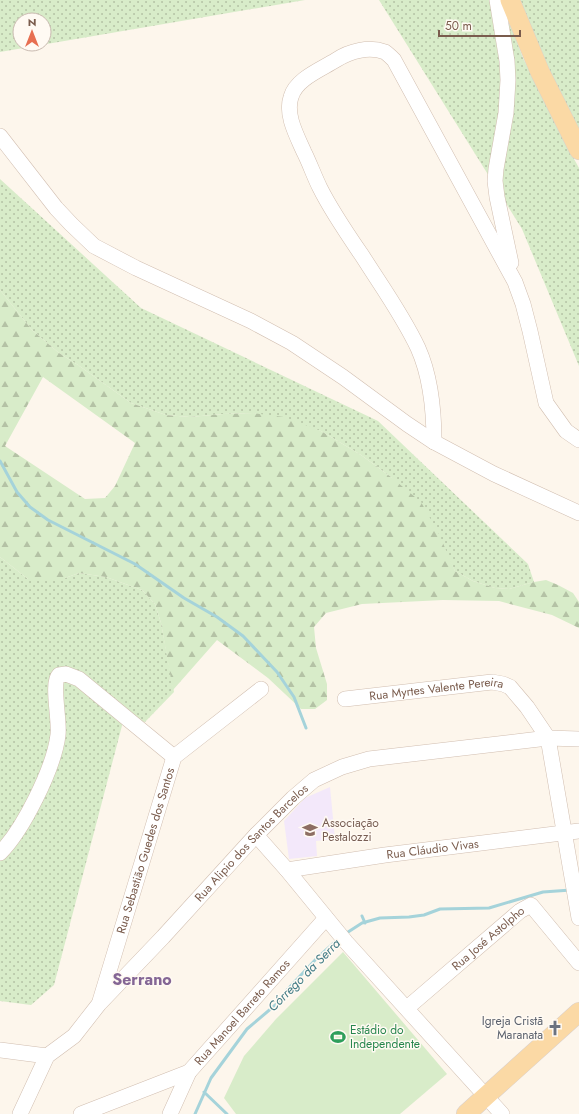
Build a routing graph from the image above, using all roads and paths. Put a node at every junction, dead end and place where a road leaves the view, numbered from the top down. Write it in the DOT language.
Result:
graph roads {
  1 [pos="497,0"];
  2 [pos="510,0"];
  3 [pos="0,136"];
  4 [pos="579,150"];
  5 [pos="515,282"];
  6 [pos="579,440"];
  7 [pos="434,442"];
  8 [pos="579,513"];
  9 [pos="261,689"];
  10 [pos="345,699"];
  11 [pos="548,738"];
  12 [pos="579,739"];
  13 [pos="174,757"];
  14 [pos="572,832"];
  15 [pos="256,835"];
  16 [pos="0,853"];
  17 [pos="288,870"];
  18 [pos="326,918"];
  19 [pos="579,918"];
  20 [pos="579,963"];
  21 [pos="99,1004"];
  22 [pos="407,1008"];
  23 [pos="579,1012"];
  24 [pos="0,1050"];
  25 [pos="47,1056"];
  26 [pos="189,1072"];
  27 [pos="486,1096"];
  28 [pos="20,1114"];
  29 [pos="81,1114"];
  30 [pos="170,1114"];
  31 [pos="466,1114"];
  32 [pos="502,1114"];
  1 -- 5 [label="street"];
  2 -- 4 [label="main road"];
  3 -- 7 [label="street"];
  5 -- 6 [label="street"];
  5 -- 7 [label="street"];
  7 -- 8 [label="street"];
  9 -- 13 [label="street, Rua Sebastião Guedes dos Santos"];
  10 -- 11 [label="street, Rua Myrtes Valente Pereira"];
  11 -- 12 [label="street, Rua Alipio dos Santos Barcelos"];
  11 -- 14 [label="street, Rua Myrtes Valente Pereira"];
  11 -- 15 [label="street, Rua Alipio dos Santos Barcelos"];
  13 -- 16 [label="street"];
  13 -- 21 [label="street, Rua Sebastião Guedes dos Santos"];
  14 -- 17 [label="street, Rua Cláudio Vivas"];
  14 -- 19 [label="street, Rua Myrtes Valente Pereira"];
  15 -- 17 [label="street"];
  15 -- 21 [label="street, Rua Alipio dos Santos Barcelos"];
  17 -- 18 [label="street"];
  18 -- 22 [label="street"];
  18 -- 26 [label="street, Rua Manoel Barreto Ramos"];
  20 -- 22 [label="street, Rua José Astolpho"];
  21 -- 25 [label="street, Rua Alipio dos Santos Barcelos"];
  22 -- 27 [label="street"];
  23 -- 27 [label="main road"];
  24 -- 25 [label="street"];
  25 -- 28 [label="street, Rua Alipio dos Santos Barcelos"];
  26 -- 29 [label="street"];
  26 -- 30 [label="street, Rua Manoel Barreto Ramos"];
  27 -- 31 [label="main road"];
  27 -- 32 [label="street"];
}
